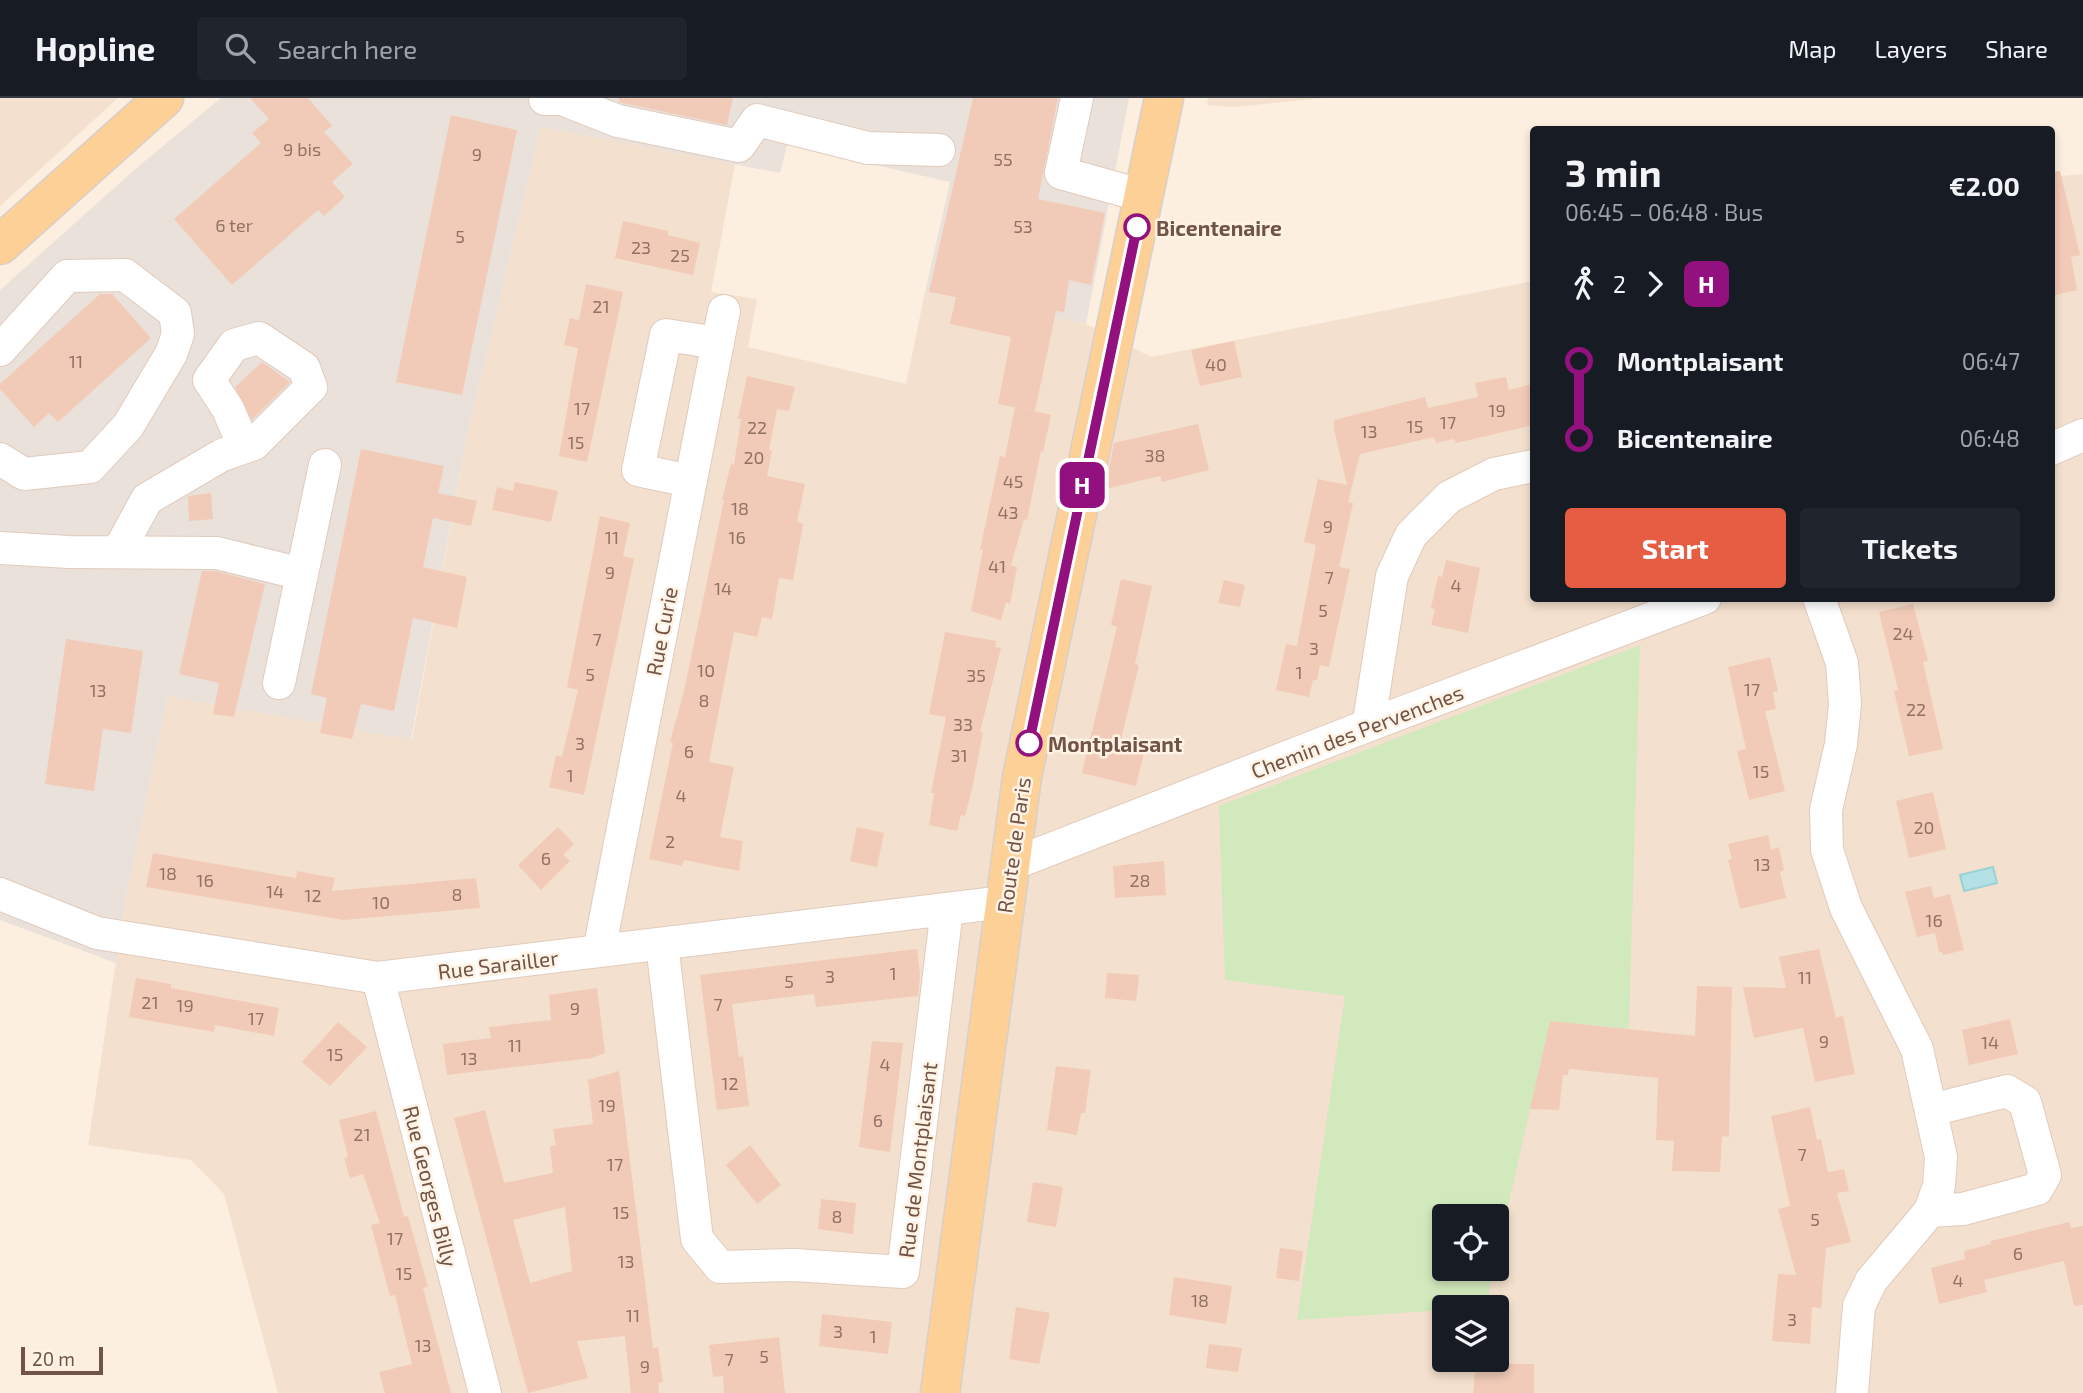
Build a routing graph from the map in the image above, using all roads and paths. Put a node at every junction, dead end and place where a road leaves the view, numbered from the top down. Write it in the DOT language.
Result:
graph roads {
  1 [pos="164,98"];
  2 [pos="540,98"];
  3 [pos="545,98"];
  4 [pos="1077,98"];
  5 [pos="1164,98"];
  6 [pos="939,150"];
  7 [pos="1144,196"];
  8 [pos="0,245"];
  9 [pos="724,311"];
  10 [pos="718,343"];
  11 [pos="0,350"];
  12 [pos="2083,435"];
  13 [pos="244,447"];
  14 [pos="2055,447"];
  15 [pos="0,459"];
  16 [pos="325,465"];
  17 [pos="1530,467"];
  18 [pos="691,481"];
  19 [pos="0,548"];
  20 [pos="118,552"];
  21 [pos="302,573"];
  22 [pos="1693,602"];
  23 [pos="1819,602"];
  24 [pos="279,683"];
  25 [pos="1372,724"];
  26 [pos="1010,865"];
  27 [pos="0,894"];
  28 [pos="1004,902"];
  29 [pos="947,909"];
  30 [pos="662,944"];
  31 [pos="598,951"];
  32 [pos="377,978"];
  33 [pos="1931,1110"];
  34 [pos="1930,1211"];
  35 [pos="485,1393"];
  36 [pos="940,1393"];
  37 [pos="1852,1393"];
  1 -- 8 [label="main road"];
  2 -- 3 [label="street"];
  3 -- 6 [label="street"];
  4 -- 7 [label="street"];
  5 -- 7 [label="main road, Route de Paris"];
  7 -- 26 [label="main road, Route de Paris"];
  9 -- 10 [label="street, Rue Curie"];
  10 -- 18 [label="street, Rue Curie"];
  10 -- 18 [label="street"];
  11 -- 15 [label="street"];
  12 -- 14 [label="street"];
  13 -- 20 [label="street"];
  16 -- 21 [label="street"];
  17 -- 25 [label="street"];
  18 -- 31 [label="street, Rue Curie"];
  19 -- 20 [label="street"];
  20 -- 21 [label="street"];
  21 -- 24 [label="street"];
  22 -- 25 [label="street, Chemin des Pervenches"];
  23 -- 33 [label="street"];
  25 -- 26 [label="street, Chemin des Pervenches"];
  26 -- 28 [label="main road, Route de Paris"];
  27 -- 32 [label="street, Rue Sarailler"];
  28 -- 29 [label="street, Rue Sarailler"];
  28 -- 36 [label="main road, Route de Paris"];
  29 -- 30 [label="street, Rue Sarailler"];
  29 -- 30 [label="street, Rue de Montplaisant"];
  30 -- 31 [label="street, Rue Sarailler"];
  31 -- 32 [label="street, Rue Sarailler"];
  32 -- 35 [label="street, Rue Georges Billy"];
  33 -- 34 [label="street"];
  33 -- 34 [label="street"];
  34 -- 37 [label="street"];
}
